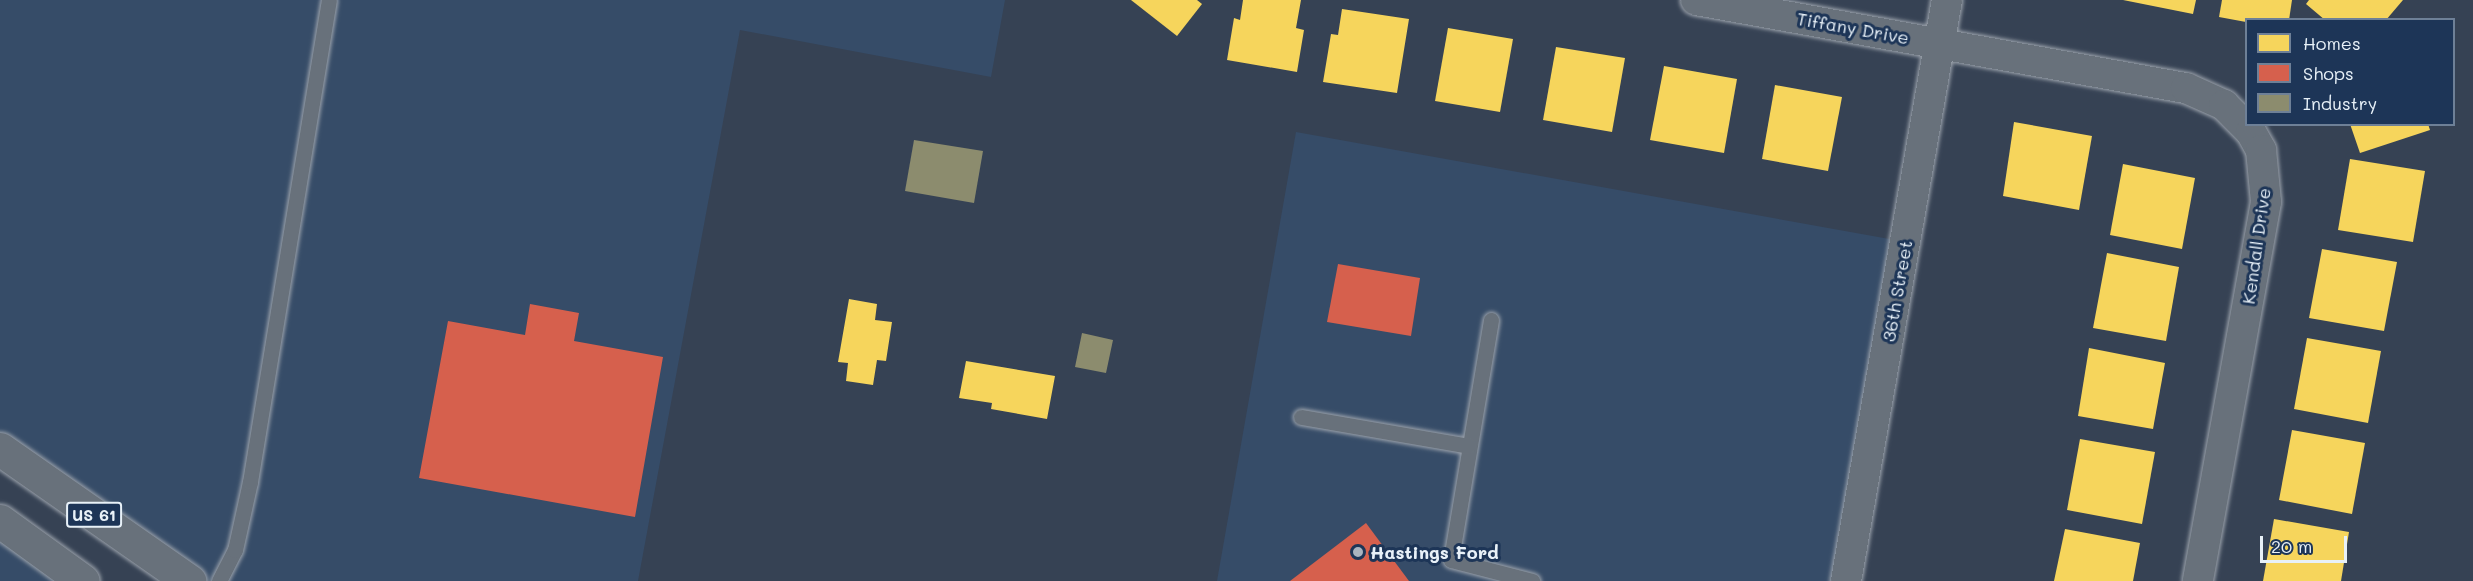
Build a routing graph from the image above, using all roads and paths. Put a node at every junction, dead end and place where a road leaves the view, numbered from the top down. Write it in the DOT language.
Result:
graph roads {
  1 [pos="329,0"];
  2 [pos="1696,0"];
  3 [pos="1947,0"];
  4 [pos="1940,44"];
  5 [pos="1491,320"];
  6 [pos="1301,417"];
  7 [pos="1469,446"];
  8 [pos="0,449"];
  9 [pos="0,521"];
  10 [pos="83,581"];
  11 [pos="189,581"];
  12 [pos="219,581"];
  13 [pos="1532,581"];
  14 [pos="1846,581"];
  15 [pos="2198,581"];
  1 -- 12 [label="lane"];
  2 -- 4 [label="street, Tiffany Drive"];
  3 -- 4 [label="street, 36th Street"];
  4 -- 14 [label="street, 36th Street"];
  4 -- 15 [label="street, Kendall Drive"];
  5 -- 7 [label="lane"];
  6 -- 7 [label="lane"];
  7 -- 13 [label="lane"];
  8 -- 11 [label="highway, US 61"];
  9 -- 10 [label="highway"];
}
